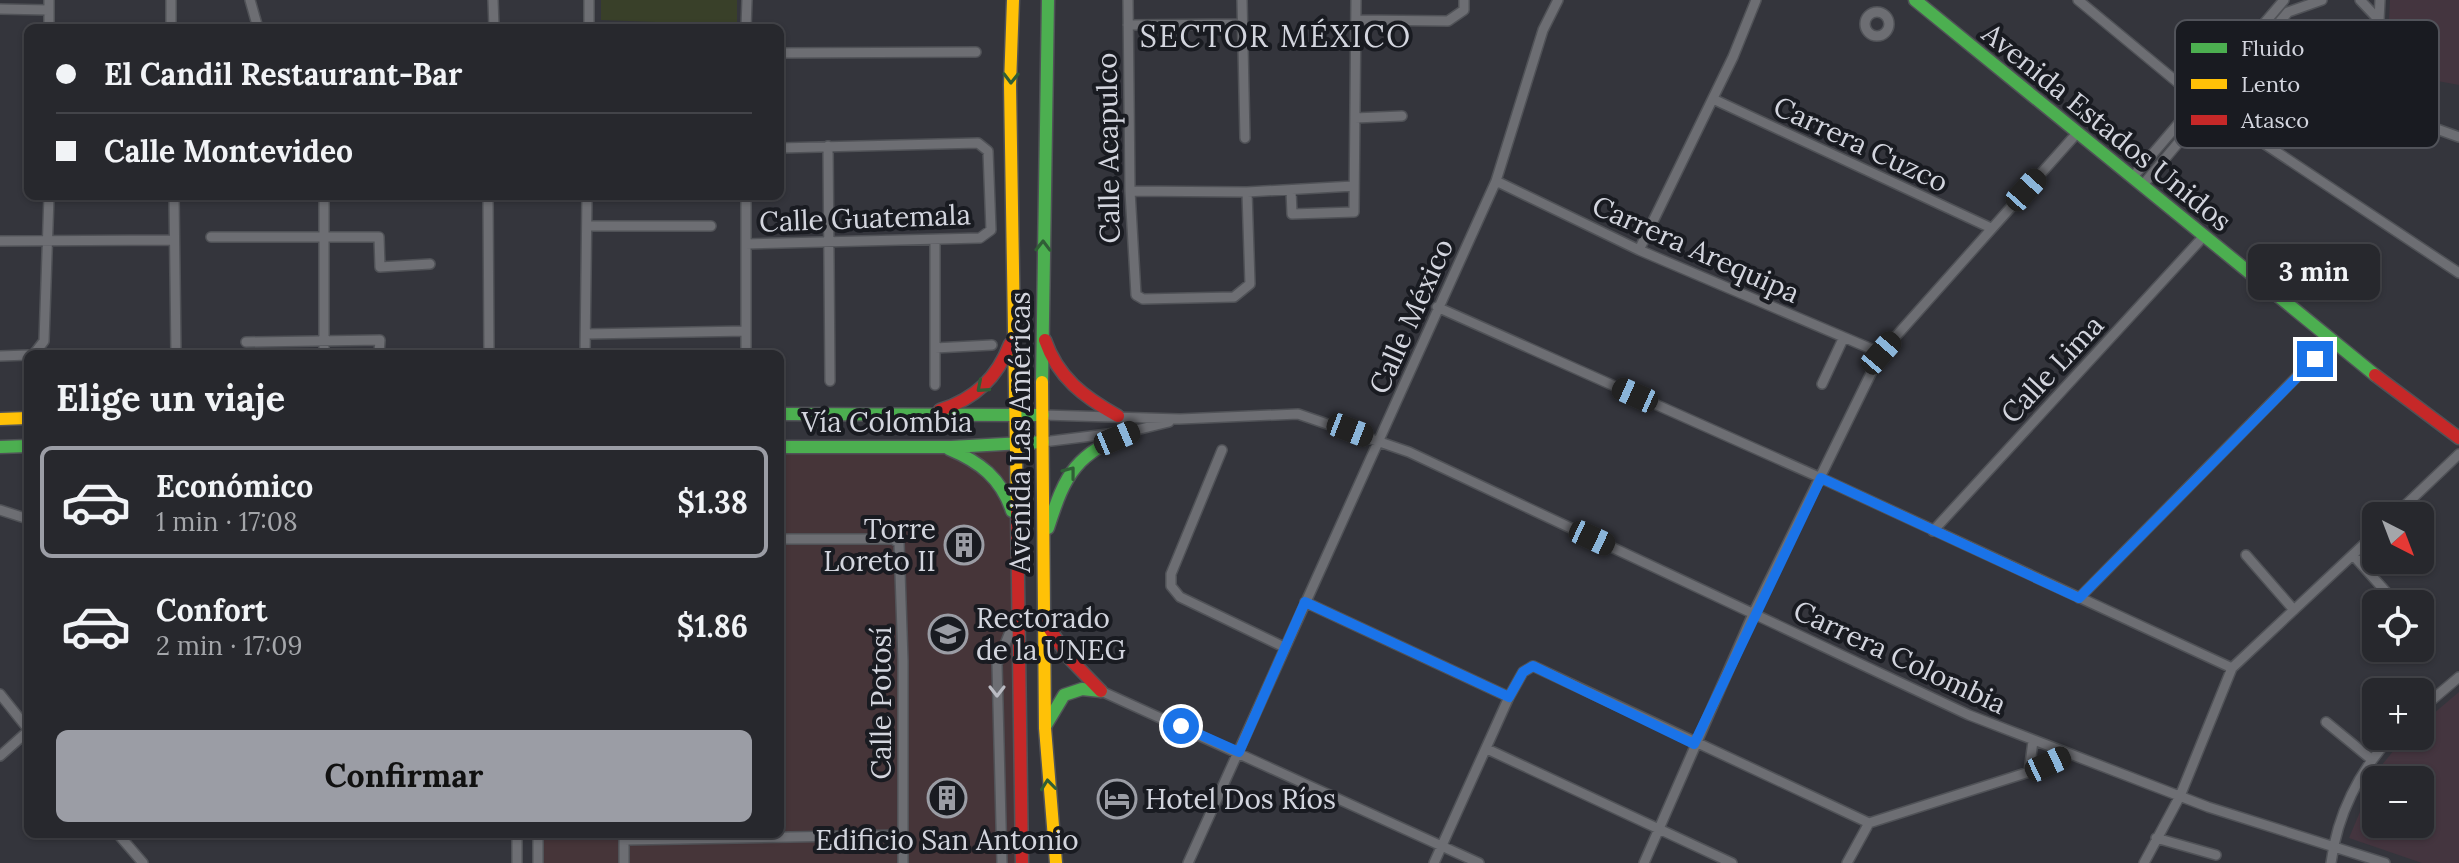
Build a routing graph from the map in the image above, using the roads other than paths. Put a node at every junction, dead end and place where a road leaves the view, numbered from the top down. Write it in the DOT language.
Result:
graph roads {
  1 [pos="171,0"];
  2 [pos="250,0"];
  3 [pos="493,0"];
  4 [pos="589,0"];
  5 [pos="747,0"];
  6 [pos="1013,0"];
  7 [pos="1048,0"];
  8 [pos="1128,0"];
  9 [pos="1242,0"];
  10 [pos="1356,0"];
  11 [pos="1464,0"];
  12 [pos="1558,0"];
  13 [pos="1756,0"];
  14 [pos="1915,0"];
  15 [pos="2078,0"];
  16 [pos="2273,0"];
  17 [pos="2284,0"];
  18 [pos="2322,0"];
  19 [pos="2360,0"];
  20 [pos="2380,0"];
  21 [pos="49,5"];
  22 [pos="0,9"];
  23 [pos="2273,13"];
  24 [pos="1356,20"];
  25 [pos="2267,20"];
  26 [pos="2275,20"];
  27 [pos="2281,20"];
  28 [pos="2379,20"];
  29 [pos="171,24"];
  30 [pos="256,24"];
  31 [pos="494,24"];
  32 [pos="589,24"];
  33 [pos="746,24"];
  34 [pos="1242,24"];
  35 [pos="1128,25"];
  36 [pos="976,52"];
  37 [pos="784,53"];
  38 [pos="2175,80"];
  39 [pos="1713,99"];
  40 [pos="1402,116"];
  41 [pos="1355,118"];
  42 [pos="2439,130"];
  43 [pos="2078,132"];
  44 [pos="2175,133"];
  45 [pos="2459,137"];
  46 [pos="1245,138"];
  47 [pos="2175,143"];
  48 [pos="828,146"];
  49 [pos="784,148"];
  50 [pos="2272,148"];
  51 [pos="1496,181"];
  52 [pos="2137,182"];
  53 [pos="1354,186"];
  54 [pos="1291,190"];
  55 [pos="1130,191"];
  56 [pos="1247,192"];
  57 [pos="49,200"];
  58 [pos="174,200"];
  59 [pos="324,200"];
  60 [pos="488,200"];
  61 [pos="587,200"];
  62 [pos="746,200"];
  63 [pos="587,226"];
  64 [pos="711,226"];
  65 [pos="1991,228"];
  66 [pos="2204,236"];
  67 [pos="211,237"];
  68 [pos="324,237"];
  69 [pos="174,240"];
  70 [pos="935,240"];
  71 [pos="0,241"];
  72 [pos="49,241"];
  73 [pos="829,243"];
  74 [pos="746,244"];
  75 [pos="1639,250"];
  76 [pos="430,264"];
  77 [pos="2459,273"];
  78 [pos="1437,307"];
  79 [pos="1042,328"];
  80 [pos="746,331"];
  81 [pos="1014,333"];
  82 [pos="586,334"];
  83 [pos="1843,339"];
  84 [pos="324,341"];
  85 [pos="246,342"];
  86 [pos="2331,342"];
  87 [pos="992,345"];
  88 [pos="935,348"];
  89 [pos="37,350"];
  90 [pos="176,350"];
  91 [pos="324,350"];
  92 [pos="379,350"];
  93 [pos="489,350"];
  94 [pos="585,350"];
  95 [pos="746,350"];
  96 [pos="1881,353"];
  97 [pos="24,355"];
  98 [pos="0,356"];
  99 [pos="830,381"];
  100 [pos="1822,384"];
  101 [pos="935,385"];
  102 [pos="784,414"];
  103 [pos="926,414"];
  104 [pos="1014,415"];
  105 [pos="1043,415"];
  106 [pos="1118,416"];
  107 [pos="24,418"];
  108 [pos="0,419"];
  109 [pos="1180,419"];
  110 [pos="1132,431"];
  111 [pos="2459,438"];
  112 [pos="1380,441"];
  113 [pos="1043,442"];
  114 [pos="1016,444"];
  115 [pos="24,446"];
  116 [pos="942,446"];
  117 [pos="0,447"];
  118 [pos="784,447"];
  119 [pos="1222,450"];
  120 [pos="2459,454"];
  121 [pos="1821,478"];
  122 [pos="2409,502"];
  123 [pos="0,510"];
  124 [pos="24,518"];
  125 [pos="1933,531"];
  126 [pos="1016,532"];
  127 [pos="784,539"];
  128 [pos="1044,543"];
  129 [pos="2362,546"];
  130 [pos="2246,555"];
  131 [pos="2353,555"];
  132 [pos="2384,590"];
  133 [pos="2079,598"];
  134 [pos="1305,602"];
  135 [pos="2294,610"];
  136 [pos="1753,614"];
  137 [pos="1016,617"];
  138 [pos="1045,622"];
  139 [pos="1284,647"];
  140 [pos="2232,668"];
  141 [pos="2459,677"];
  142 [pos="1101,691"];
  143 [pos="0,694"];
  144 [pos="1509,697"];
  145 [pos="2434,698"];
  146 [pos="2326,722"];
  147 [pos="24,725"];
  148 [pos="1045,728"];
  149 [pos="24,734"];
  150 [pos="2033,741"];
  151 [pos="1694,744"];
  152 [pos="1487,749"];
  153 [pos="2379,750"];
  154 [pos="1239,752"];
  155 [pos="2067,755"];
  156 [pos="0,756"];
  157 [pos="2371,759"];
  158 [pos="2029,772"];
  159 [pos="2180,796"];
  160 [pos="1869,823"];
  161 [pos="1658,829"];
  162 [pos="904,835"];
  163 [pos="784,836"];
  164 [pos="121,838"];
  165 [pos="517,838"];
  166 [pos="538,838"];
  167 [pos="624,838"];
  168 [pos="2156,838"];
  169 [pos="1441,846"];
  170 [pos="2333,846"];
  171 [pos="2216,855"];
  172 [pos="143,863"];
  173 [pos="517,863"];
  174 [pos="538,863"];
  175 [pos="624,863"];
  176 [pos="903,863"];
  177 [pos="1002,863"];
  178 [pos="1022,863"];
  179 [pos="1056,863"];
  180 [pos="1188,863"];
  181 [pos="1434,863"];
  182 [pos="1479,863"];
  183 [pos="1644,863"];
  184 [pos="1732,863"];
  185 [pos="1847,863"];
  186 [pos="2144,863"];
  187 [pos="2331,863"];
  188 [pos="2385,863"];
  1 -- 29 [label="street"];
  2 -- 30 [label="street"];
  3 -- 31 [label="street"];
  4 -- 32 [label="street"];
  5 -- 33 [label="street"];
  6 -- 81 [label="main road, Avenida Las Américas, one-way"];
  79 -- 7 [label="main road, Avenida Las Américas, one-way"];
  8 -- 35 [label="street, Calle Acapulco"];
  9 -- 34 [label="street"];
  10 -- 24 [label="street"];
  11 -- 24 [label="street"];
  12 -- 51 [label="street, Calle México"];
  13 -- 39 [label="street"];
  14 -- 43 [label="main road, Avenida Estados Unidos"];
  15 -- 38 [label="street"];
  16 -- 23 [label="street"];
  17 -- 23 [label="street"];
  18 -- 27 [label="street"];
  19 -- 28 [label="street"];
  20 -- 28 [label="street"];
  21 -- 22 [label="street"];
  23 -- 25 [label="street"];
  23 -- 26 [label="street"];
  24 -- 41 [label="street"];
  34 -- 35 [label="street"];
  34 -- 46 [label="street"];
  35 -- 55 [label="street, Calle Acapulco"];
  36 -- 37 [label="street"];
  39 -- 65 [label="street, Carrera Cuzco"];
  39 -- 75 [label="street"];
  40 -- 41 [label="street"];
  41 -- 53 [label="street"];
  42 -- 45 [label="street"];
  43 -- 52 [label="main road, Avenida Estados Unidos"];
  43 -- 65 [label="street"];
  44 -- 52 [label="street"];
  47 -- 52 [label="street"];
  48 -- 49 [label="street"];
  48 -- 70 [label="street, Calle Guatemala"];
  48 -- 73 [label="street"];
  50 -- 77 [label="street"];
  51 -- 75 [label="street, Carrera Arequipa"];
  51 -- 78 [label="street, Calle México"];
  52 -- 66 [label="main road, Avenida Estados Unidos"];
  53 -- 54 [label="street"];
  53 -- 54 [label="street"];
  54 -- 56 [label="street"];
  55 -- 56 [label="street"];
  55 -- 56 [label="street, Calle Acapulco"];
  57 -- 72 [label="street"];
  58 -- 69 [label="street"];
  59 -- 68 [label="street"];
  60 -- 93 [label="street"];
  61 -- 63 [label="street"];
  62 -- 74 [label="street"];
  63 -- 64 [label="street"];
  63 -- 82 [label="street"];
  65 -- 96 [label="street"];
  66 -- 86 [label="main road, Avenida Estados Unidos"];
  66 -- 125 [label="street, Calle Lima"];
  67 -- 68 [label="street"];
  68 -- 76 [label="street"];
  68 -- 84 [label="street"];
  69 -- 72 [label="street"];
  69 -- 90 [label="street"];
  70 -- 73 [label="street, Calle Guatemala"];
  70 -- 88 [label="street"];
  71 -- 72 [label="street"];
  72 -- 89 [label="street"];
  73 -- 74 [label="street, Calle Guatemala"];
  73 -- 99 [label="street"];
  74 -- 80 [label="street"];
  75 -- 83 [label="street, Carrera Arequipa"];
  78 -- 112 [label="street, Calle México"];
  78 -- 121 [label="street"];
  79 -- 105 [label="main road, Avenida Las Américas"];
  79 -- 106 [label="main road"];
  80 -- 82 [label="street"];
  80 -- 95 [label="street"];
  81 -- 103 [label="main road, one-way"];
  81 -- 104 [label="main road, Avenida Las Américas"];
  82 -- 94 [label="street"];
  83 -- 96 [label="street, Carrera Arequipa"];
  83 -- 100 [label="street"];
  84 -- 85 [label="street"];
  84 -- 91 [label="street"];
  84 -- 92 [label="street"];
  86 -- 111 [label="main road, Avenida Estados Unidos"];
  86 -- 133 [label="street"];
  87 -- 88 [label="street"];
  88 -- 101 [label="street"];
  96 -- 121 [label="street"];
  97 -- 98 [label="street"];
  102 -- 103 [label="main road, Vía Colombia"];
  103 -- 104 [label="main road, Vía Colombia"];
  104 -- 105 [label="main road, Vía Colombia"];
  104 -- 114 [label="main road, Avenida Las Américas"];
  105 -- 106 [label="street, Carrera Colombia"];
  105 -- 113 [label="main road, Avenida Las Américas"];
  106 -- 109 [label="street, Carrera Colombia"];
  107 -- 108 [label="main road"];
  109 -- 110 [label="street, Carrera Colombia"];
  109 -- 112 [label="street, Carrera Colombia"];
  110 -- 113 [label="street, Carrera Colombia"];
  128 -- 110 [label="main road, one-way"];
  112 -- 134 [label="street, Calle México"];
  112 -- 136 [label="street, Carrera Colombia"];
  113 -- 114 [label="main road, Vía Colombia"];
  113 -- 128 [label="main road, Avenida Las Américas"];
  114 -- 116 [label="main road, Vía Colombia"];
  114 -- 126 [label="main road, Avenida Las Américas"];
  115 -- 117 [label="main road"];
  116 -- 118 [label="main road, Vía Colombia"];
  116 -- 126 [label="main road"];
  119 -- 139 [label="street"];
  120 -- 122 [label="street"];
  121 -- 125 [label="street"];
  121 -- 136 [label="street"];
  123 -- 124 [label="street"];
  125 -- 133 [label="street"];
  126 -- 137 [label="main road, Avenida Las Américas"];
  127 -- 162 [label="street, Calle Potosí"];
  128 -- 138 [label="main road, Avenida Las Américas"];
  129 -- 131 [label="street"];
  130 -- 135 [label="street"];
  131 -- 132 [label="street"];
  131 -- 135 [label="street"];
  133 -- 140 [label="street"];
  134 -- 139 [label="street, Calle México"];
  134 -- 144 [label="street"];
  135 -- 140 [label="street"];
  136 -- 150 [label="street, Carrera Colombia"];
  136 -- 151 [label="street"];
  137 -- 177 [label="street, Avenida Las Américas, one-way"];
  137 -- 178 [label="main road, Avenida Las Américas"];
  138 -- 142 [label="main road"];
  138 -- 148 [label="main road, Avenida Las Américas"];
  139 -- 154 [label="street, Calle México"];
  140 -- 159 [label="street"];
  141 -- 145 [label="street"];
  142 -- 148 [label="main road"];
  142 -- 154 [label="street"];
  143 -- 147 [label="street"];
  144 -- 151 [label="street"];
  144 -- 152 [label="street"];
  146 -- 157 [label="street"];
  179 -- 148 [label="main road, Avenida Las Américas, one-way"];
  149 -- 156 [label="street"];
  150 -- 155 [label="street, Carrera Colombia"];
  150 -- 158 [label="street"];
  151 -- 160 [label="street"];
  151 -- 161 [label="street"];
  152 -- 161 [label="street"];
  152 -- 169 [label="street"];
  153 -- 157 [label="street"];
  154 -- 169 [label="street"];
  154 -- 180 [label="street, Calle México"];
  155 -- 158 [label="street"];
  155 -- 159 [label="street, Carrera Colombia"];
  157 -- 170 [label="street"];
  158 -- 160 [label="street"];
  159 -- 168 [label="street"];
  159 -- 170 [label="street, Carrera Colombia"];
  160 -- 185 [label="street"];
  161 -- 183 [label="street"];
  161 -- 184 [label="street"];
  162 -- 163 [label="street"];
  162 -- 176 [label="street, Calle Potosí"];
  164 -- 172 [label="street"];
  165 -- 173 [label="street"];
  166 -- 174 [label="street"];
  167 -- 175 [label="street"];
  168 -- 171 [label="street"];
  168 -- 186 [label="street"];
  169 -- 181 [label="street"];
  169 -- 182 [label="street"];
  170 -- 187 [label="street"];
  170 -- 188 [label="street, Carrera Colombia"];
}
